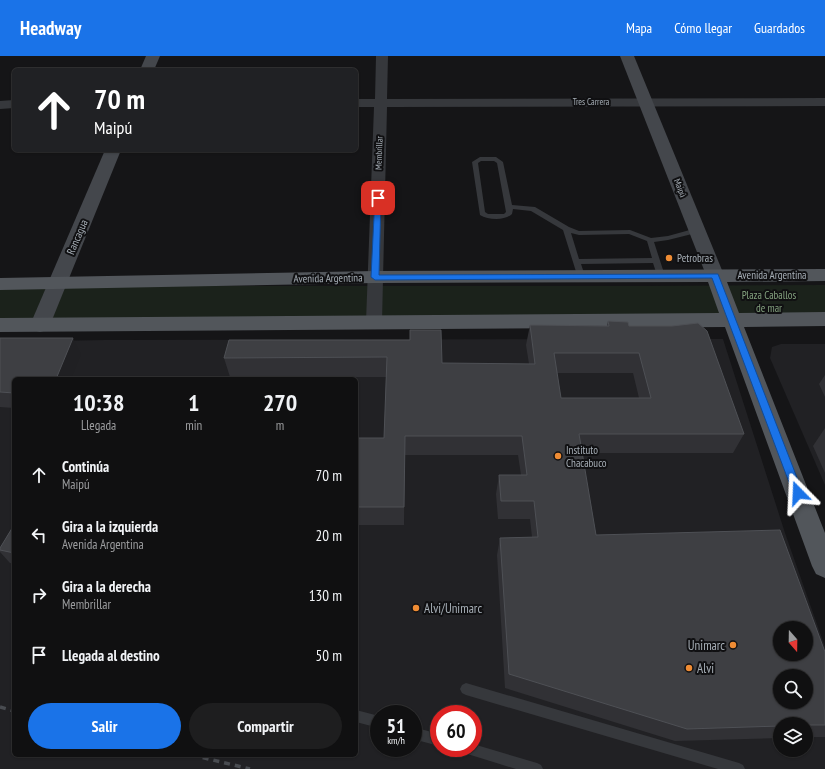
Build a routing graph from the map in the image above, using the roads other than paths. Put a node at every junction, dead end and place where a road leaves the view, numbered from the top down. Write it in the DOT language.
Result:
graph roads {
  1 [pos="153,56"];
  2 [pos="382,56"];
  3 [pos="627,56"];
  4 [pos="148,68"];
  5 [pos="646,102"];
  6 [pos="825,102"];
  7 [pos="358,103"];
  8 [pos="381,103"];
  9 [pos="0,104"];
  10 [pos="12,104"];
  11 [pos="113,152"];
  12 [pos="509,207"];
  13 [pos="566,229"];
  14 [pos="697,230"];
  15 [pos="650,240"];
  16 [pos="659,268"];
  17 [pos="579,269"];
  18 [pos="825,275"];
  19 [pos="715,276"];
  20 [pos="375,277"];
  21 [pos="57,283"];
  22 [pos="0,284"];
  23 [pos="732,319"];
  24 [pos="825,319"];
  25 [pos="374,322"];
  26 [pos="0,325"];
  27 [pos="40,325"];
  28 [pos="825,566"];
  29 [pos="466,689"];
  30 [pos="358,717"];
  31 [pos="370,720"];
  32 [pos="482,753"];
  33 [pos="536,769"];
  34 [pos="739,769"];
  1 -- 4 [label="main road"];
  2 -- 8 [label="street, Membrillar"];
  3 -- 5 [label="main road, Maipú"];
  5 -- 6 [label="street, Tres Carrera"];
  5 -- 8 [label="street, Tres Carrera"];
  5 -- 14 [label="main road, Maipú"];
  7 -- 8 [label="street, Tres Carrera"];
  8 -- 20 [label="street, Membrillar"];
  9 -- 10 [label="street"];
  11 -- 21 [label="main road, Rancagua"];
  12 -- 12 [label="lane"];
  12 -- 13 [label="lane"];
  13 -- 15 [label="lane"];
  13 -- 17 [label="lane"];
  14 -- 15 [label="lane"];
  14 -- 19 [label="main road, Maipú"];
  15 -- 16 [label="lane"];
  16 -- 17 [label="main road, Avenida Argentina"];
  16 -- 19 [label="main road, Avenida Argentina"];
  17 -- 20 [label="main road, Avenida Argentina"];
  18 -- 19 [label="main road, Avenida Argentina"];
  19 -- 23 [label="main road, Maipú"];
  20 -- 21 [label="main road, Avenida Argentina"];
  20 -- 25 [label="street, Membrillar"];
  21 -- 22 [label="main road, Avenida Argentina"];
  21 -- 27 [label="main road, Rancagua"];
  23 -- 24 [label="main road"];
  23 -- 25 [label="main road"];
  23 -- 28 [label="main road, Maipú"];
  25 -- 27 [label="main road"];
  26 -- 27 [label="main road"];
  29 -- 34 [label="lane"];
  30 -- 31 [label="lane"];
  32 -- 33 [label="lane"];
}
